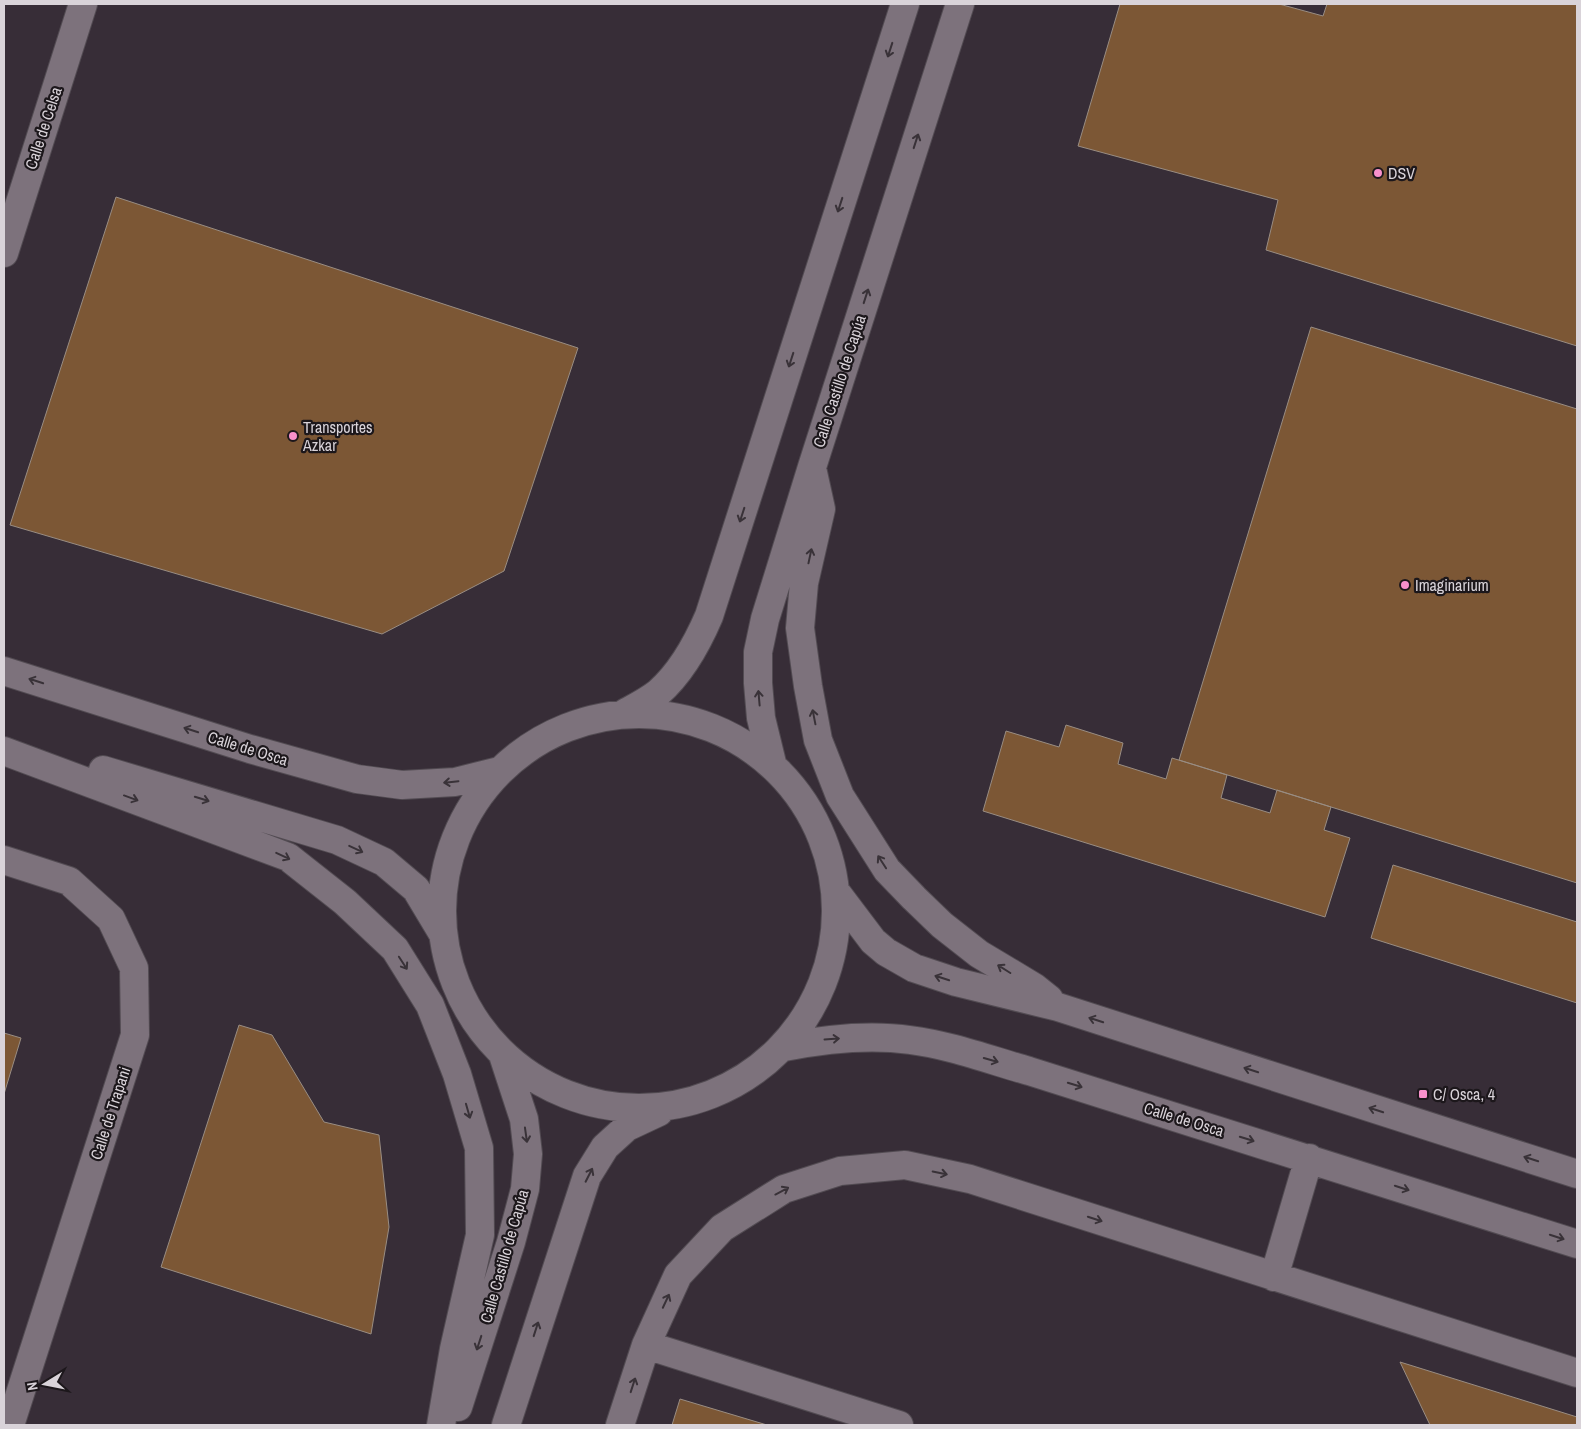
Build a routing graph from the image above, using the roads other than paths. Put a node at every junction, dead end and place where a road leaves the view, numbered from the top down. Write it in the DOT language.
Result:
graph roads {
  1 [pos="83,4"];
  2 [pos="905,4"];
  3 [pos="960,4"];
  4 [pos="4,253"];
  5 [pos="812,467"];
  6 [pos="4,670"];
  7 [pos="625,713"];
  8 [pos="4,740"];
  9 [pos="4,751"];
  10 [pos="772,763"];
  11 [pos="498,771"];
  12 [pos="4,860"];
  13 [pos="836,892"];
  14 [pos="443,934"];
  15 [pos="1058,1007"];
  16 [pos="784,1047"];
  17 [pos="503,1055"];
  18 [pos="670,1107"];
  19 [pos="1309,1158"];
  20 [pos="1577,1174"];
  21 [pos="1577,1244"];
  22 [pos="1274,1277"];
  23 [pos="646,1345"];
  24 [pos="1577,1373"];
  25 [pos="10,1425"];
  26 [pos="441,1425"];
  27 [pos="452,1425"];
  28 [pos="506,1425"];
  29 [pos="620,1425"];
  30 [pos="899,1425"];
  1 -- 4 [label="street, Calle de Celsa"];
  2 -- 7 [label="street, one-way"];
  5 -- 3 [label="street, Calle Castillo de Capúa, one-way"];
  10 -- 5 [label="street, Calle Castillo de Capúa, one-way"];
  15 -- 5 [label="street, one-way"];
  11 -- 6 [label="street, Calle de Osca, one-way"];
  7 -- 10 [label="street"];
  7 -- 11 [label="street"];
  8 -- 14 [label="street, one-way"];
  9 -- 26 [label="street, one-way"];
  10 -- 13 [label="street"];
  11 -- 14 [label="street"];
  12 -- 25 [label="street, Calle de Trapani"];
  15 -- 13 [label="street, one-way"];
  13 -- 16 [label="street"];
  14 -- 17 [label="street"];
  20 -- 15 [label="street, one-way"];
  16 -- 18 [label="street"];
  16 -- 19 [label="street, Calle de Osca, one-way"];
  17 -- 18 [label="street"];
  17 -- 27 [label="street, Calle Castillo de Capúa, one-way"];
  28 -- 18 [label="street, one-way"];
  19 -- 21 [label="street, Calle de Osca, one-way"];
  19 -- 22 [label="street"];
  23 -- 22 [label="street, one-way"];
  22 -- 24 [label="street"];
  29 -- 23 [label="street, one-way"];
  23 -- 30 [label="street"];
}
